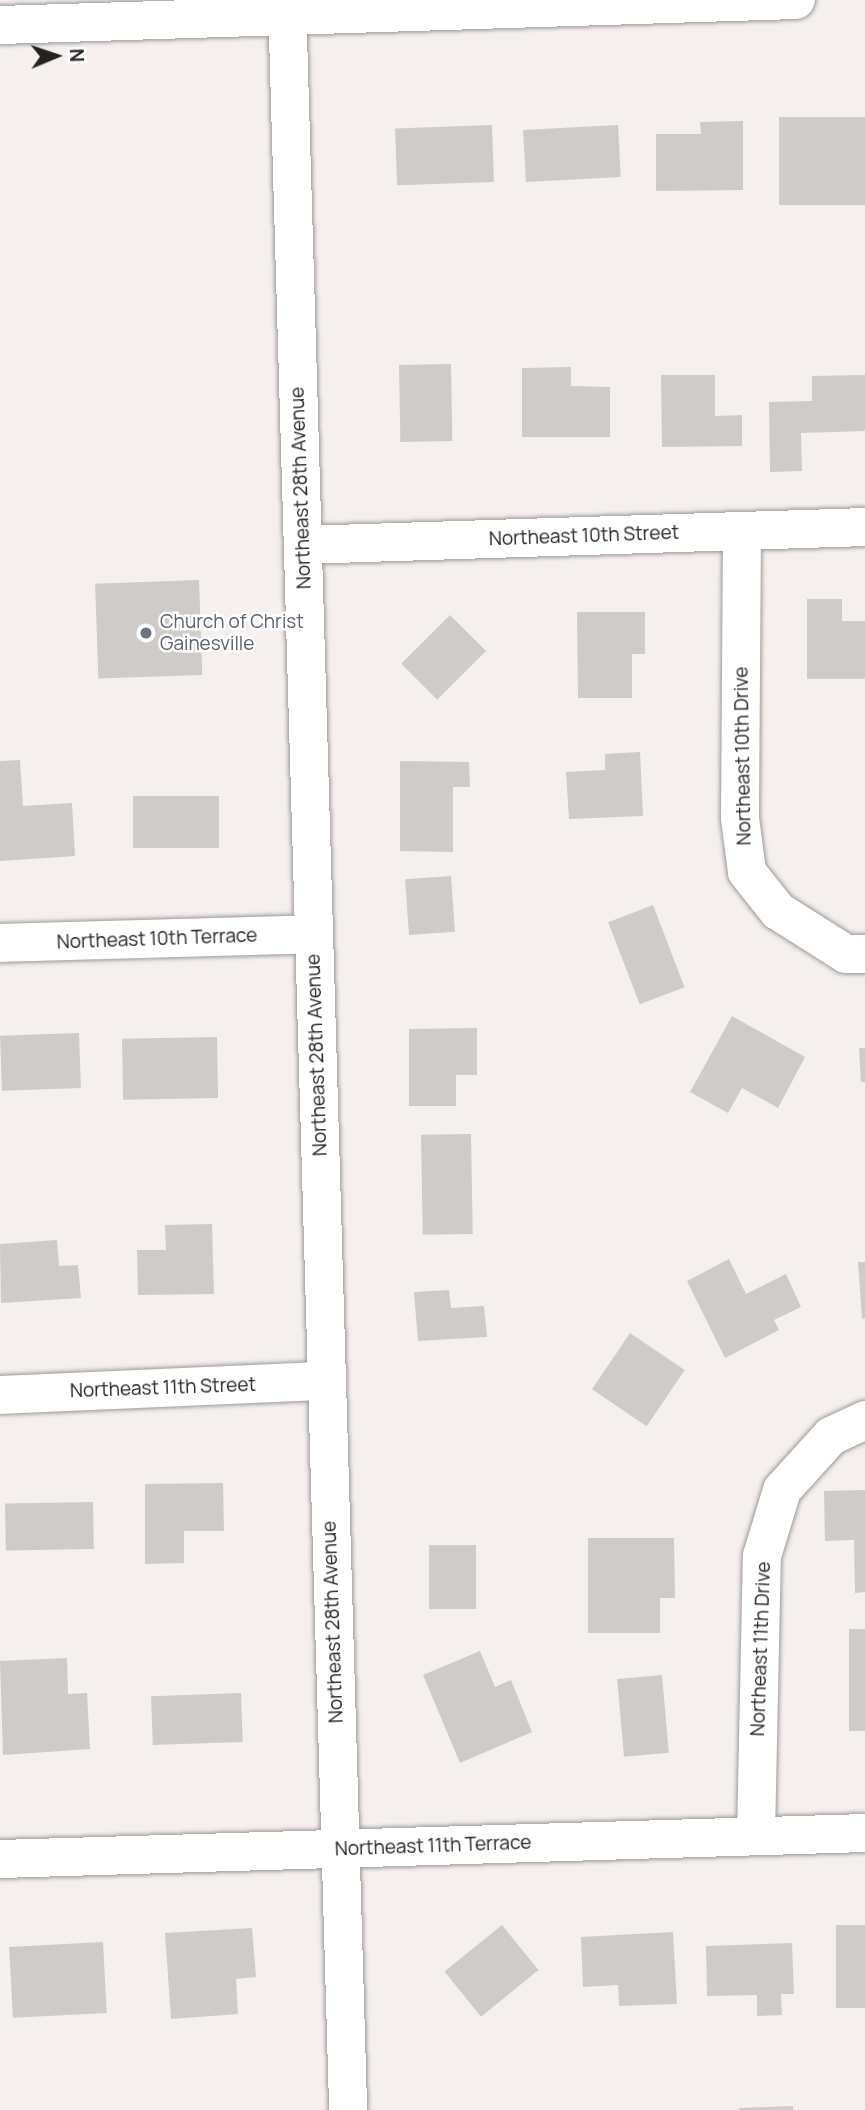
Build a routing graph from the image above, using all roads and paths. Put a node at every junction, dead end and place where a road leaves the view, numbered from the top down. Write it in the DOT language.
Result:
graph roads {
  1 [pos="796,0"];
  2 [pos="287,7"];
  3 [pos="0,24"];
  4 [pos="865,527"];
  5 [pos="742,531"];
  6 [pos="303,545"];
  7 [pos="313,934"];
  8 [pos="0,943"];
  9 [pos="865,954"];
  10 [pos="325,1381"];
  11 [pos="0,1395"];
  12 [pos="865,1420"];
  13 [pos="865,1833"];
  14 [pos="756,1836"];
  15 [pos="341,1849"];
  16 [pos="0,1859"];
  17 [pos="348,2110"];
  1 -- 2 [label="street"];
  2 -- 3 [label="street"];
  2 -- 6 [label="street, Northeast 28th Avenue"];
  4 -- 5 [label="street, Northeast 10th Street"];
  5 -- 6 [label="street, Northeast 10th Street"];
  5 -- 9 [label="street, Northeast 10th Drive"];
  6 -- 7 [label="street, Northeast 28th Avenue"];
  7 -- 8 [label="street, Northeast 10th Terrace"];
  7 -- 10 [label="street, Northeast 28th Avenue"];
  10 -- 11 [label="street, Northeast 11th Street"];
  10 -- 15 [label="street, Northeast 28th Avenue"];
  12 -- 14 [label="street, Northeast 11th Drive"];
  13 -- 14 [label="street, Northeast 11th Terrace"];
  14 -- 15 [label="street, Northeast 11th Terrace"];
  15 -- 16 [label="street, Northeast 11th Terrace"];
  15 -- 17 [label="street, Northeast 28th Avenue"];
}
